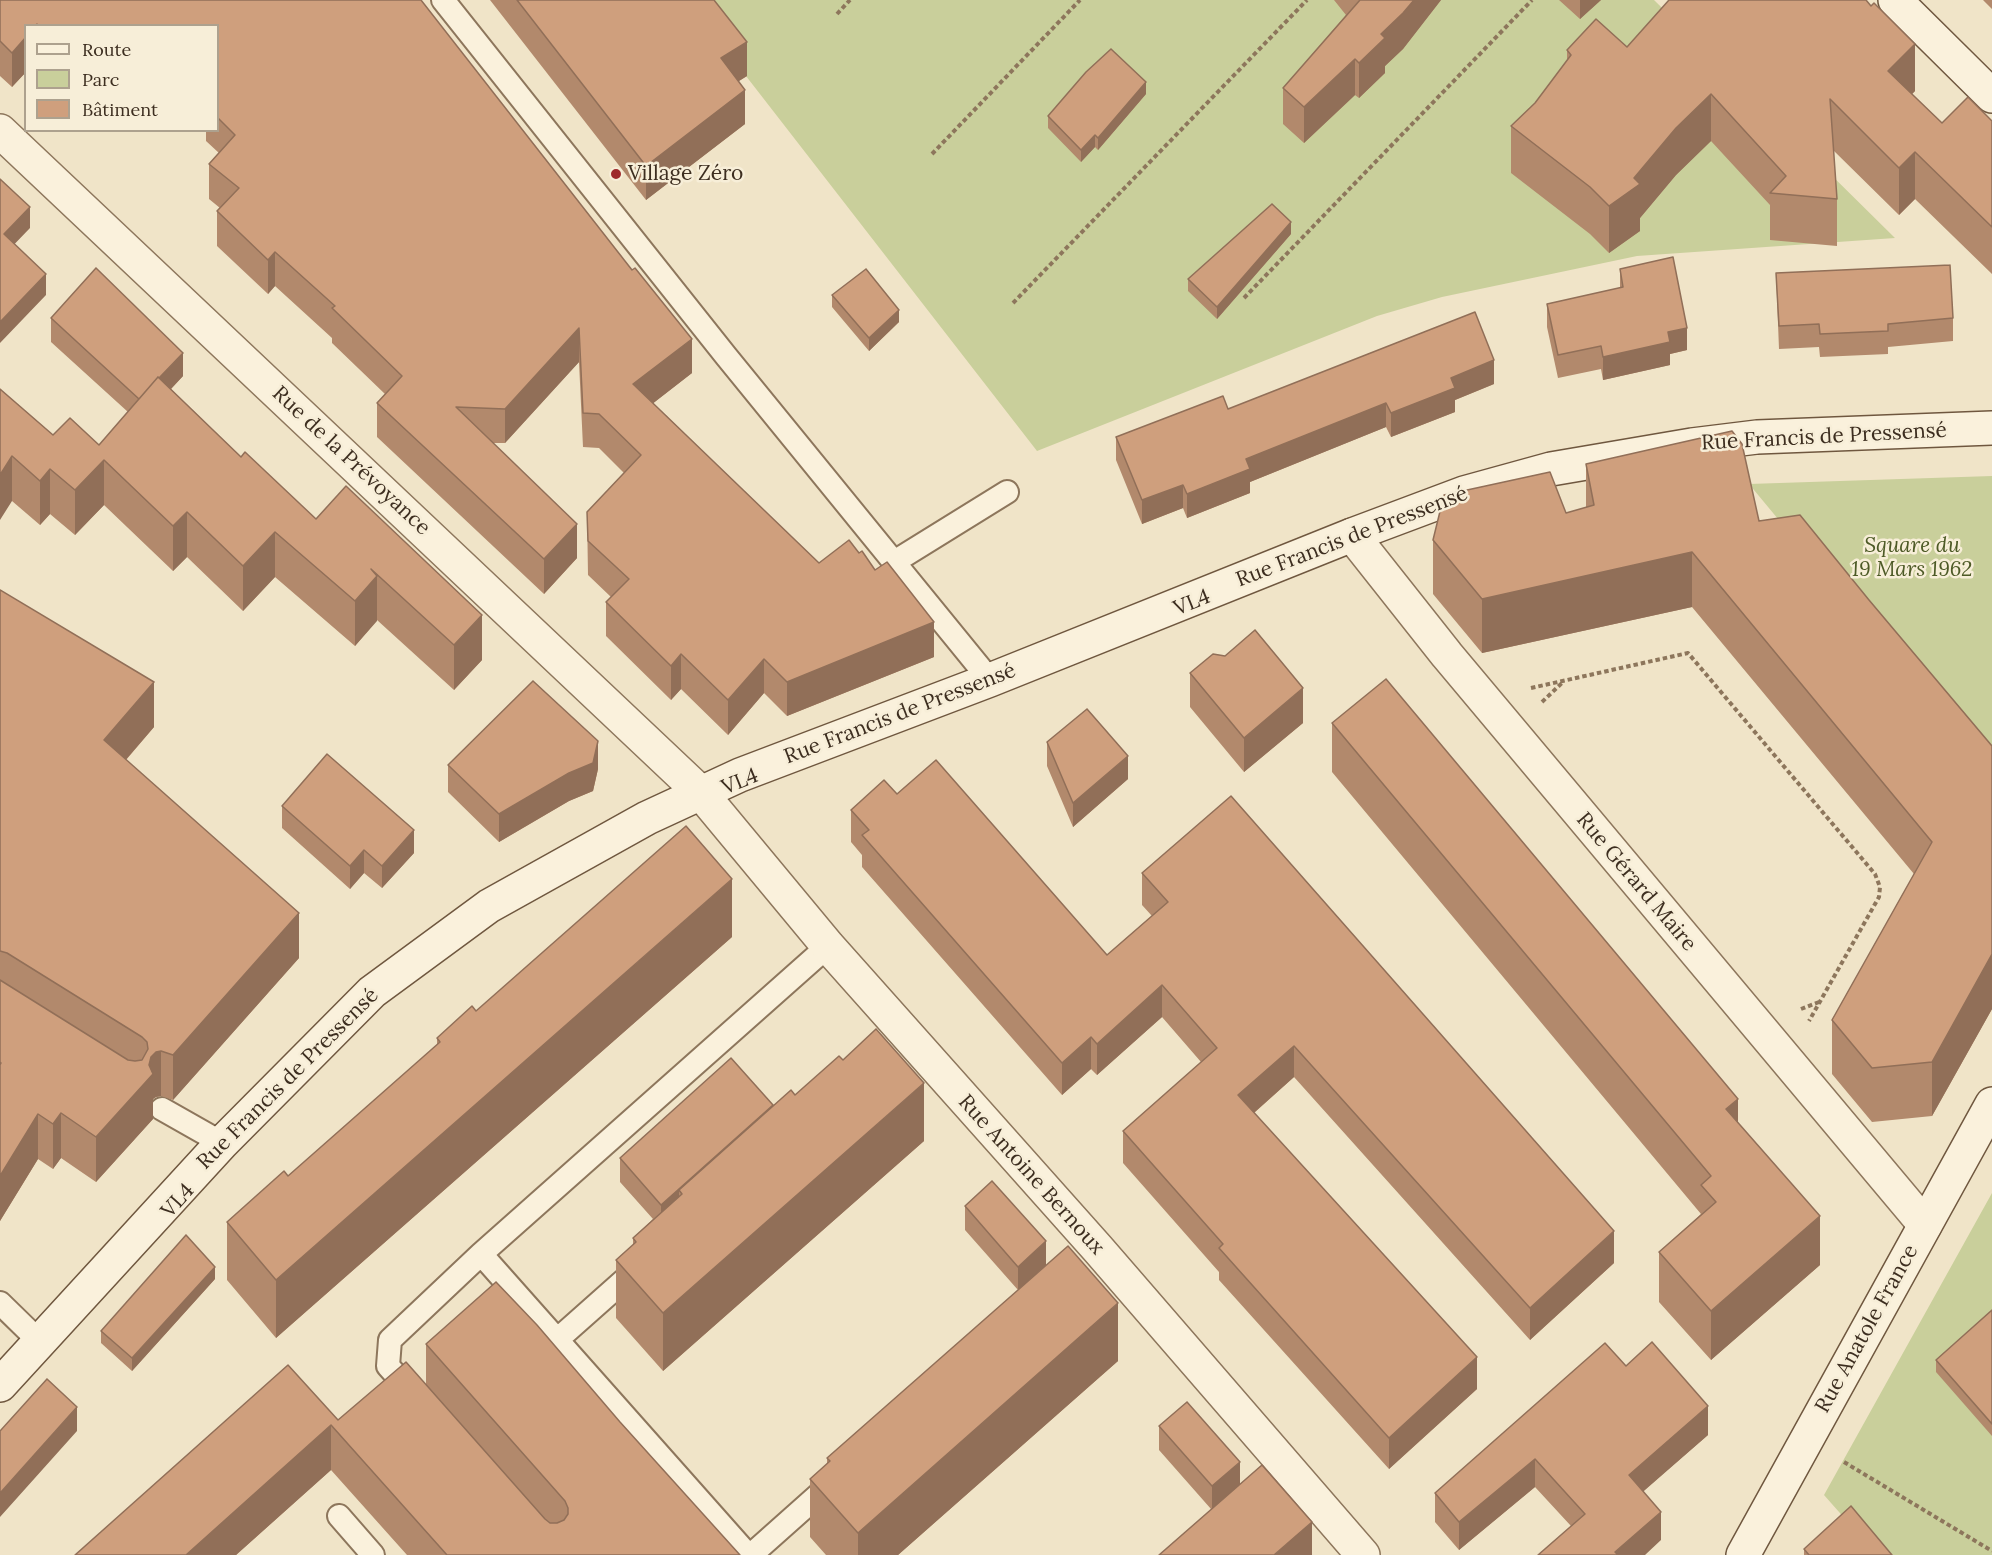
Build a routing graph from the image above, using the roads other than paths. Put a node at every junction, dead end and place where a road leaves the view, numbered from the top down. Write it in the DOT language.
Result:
graph roads {
  1 [pos="443,0"];
  2 [pos="1895,0"];
  3 [pos="1992,96"];
  4 [pos="0,131"];
  5 [pos="1992,428"];
  6 [pos="1007,492"];
  7 [pos="1352,535"];
  8 [pos="894,562"];
  9 [pos="990,680"];
  10 [pos="701,793"];
  11 [pos="828,946"];
  12 [pos="1992,1104"];
  13 [pos="162,1109"];
  14 [pos="222,1143"];
  15 [pos="1925,1225"];
  16 [pos="655,1252"];
  17 [pos="481,1254"];
  18 [pos="0,1303"];
  19 [pos="558,1339"];
  20 [pos="40,1342"];
  21 [pos="0,1384"];
  22 [pos="426,1409"];
  23 [pos="848,1469"];
  24 [pos="339,1516"];
  25 [pos="373,1555"];
  26 [pos="750,1555"];
  27 [pos="1363,1555"];
  28 [pos="1743,1555"];
  1 -- 8 [label="lane"];
  2 -- 3 [label="street"];
  4 -- 10 [label="street, Rue de la Prévoyance"];
  5 -- 7 [label="street, Rue Francis de Pressensé"];
  6 -- 8 [label="lane"];
  7 -- 9 [label="street, Rue Francis de Pressensé"];
  7 -- 15 [label="street, Rue Gérard Maire"];
  8 -- 9 [label="lane"];
  9 -- 10 [label="street, Rue Francis de Pressensé"];
  10 -- 11 [label="street, Rue Antoine Bernoux"];
  10 -- 14 [label="street, Rue Francis de Pressensé"];
  11 -- 17 [label="lane"];
  11 -- 27 [label="street, Rue Antoine Bernoux"];
  12 -- 15 [label="street, Rue Anatole France"];
  13 -- 14 [label="lane"];
  14 -- 20 [label="street, Rue Francis de Pressensé"];
  15 -- 28 [label="street, Rue Anatole France"];
  16 -- 19 [label="lane"];
  17 -- 19 [label="lane"];
  17 -- 22 [label="lane"];
  18 -- 20 [label="lane"];
  19 -- 26 [label="lane"];
  20 -- 21 [label="street, Rue Francis de Pressensé"];
  23 -- 26 [label="lane"];
  24 -- 25 [label="lane"];
}
